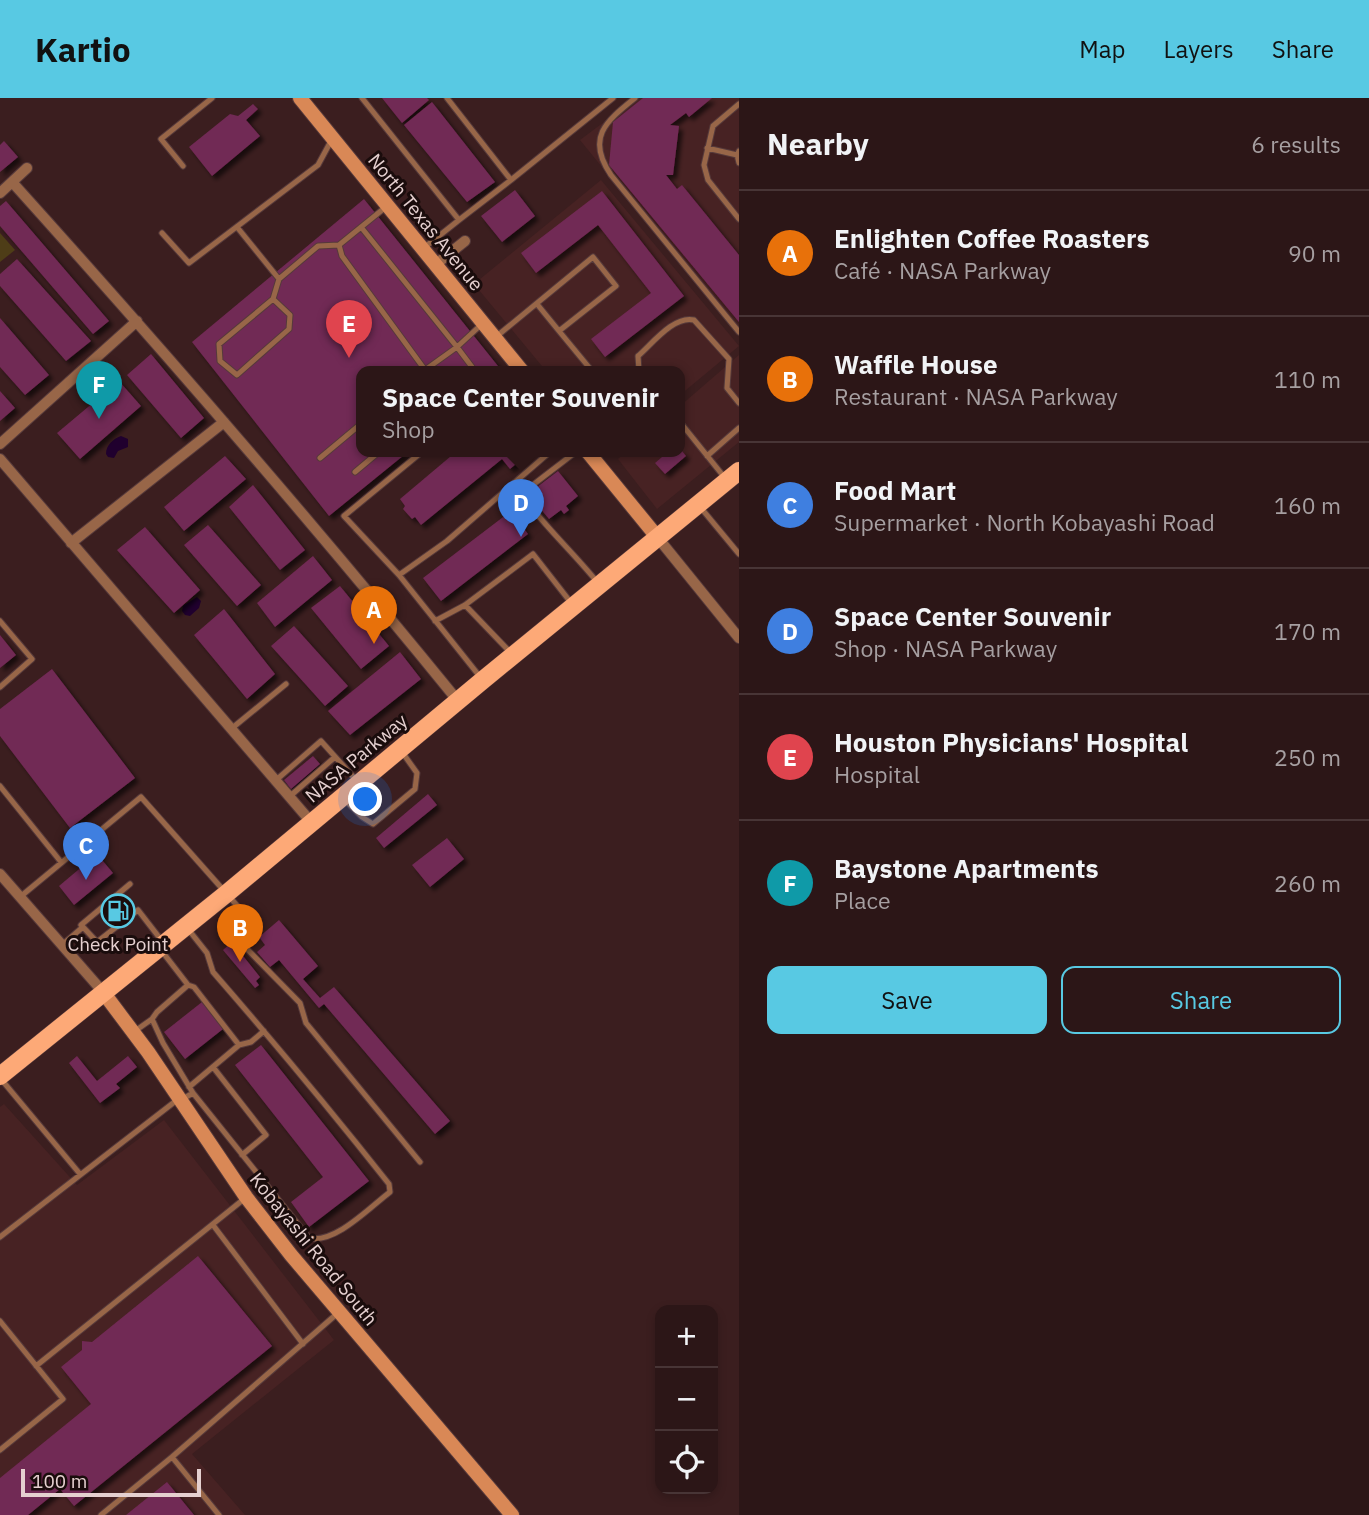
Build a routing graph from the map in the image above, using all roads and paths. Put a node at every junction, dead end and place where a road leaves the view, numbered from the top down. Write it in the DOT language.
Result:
graph roads {
  1 [pos="212,98"];
  2 [pos="300,98"];
  3 [pos="362,98"];
  4 [pos="447,98"];
  5 [pos="613,98"];
  6 [pos="635,98"];
  7 [pos="739,104"];
  8 [pos="332,138"];
  9 [pos="706,148"];
  10 [pos="738,153"];
  11 [pos="739,163"];
  12 [pos="183,166"];
  13 [pos="27,168"];
  14 [pos="511,180"];
  15 [pos="13,183"];
  16 [pos="0,193"];
  17 [pos="387,206"];
  18 [pos="739,219"];
  19 [pos="459,220"];
  20 [pos="237,227"];
  21 [pos="361,227"];
  22 [pos="162,233"];
  23 [pos="465,241"];
  24 [pos="339,245"];
  25 [pos="422,249"];
  26 [pos="435,265"];
  27 [pos="279,279"];
  28 [pos="273,299"];
  29 [pos="537,304"];
  30 [pos="137,321"];
  31 [pos="483,323"];
  32 [pos="559,331"];
  33 [pos="739,332"];
  34 [pos="495,338"];
  35 [pos="457,347"];
  36 [pos="421,366"];
  37 [pos="432,366"];
  38 [pos="471,366"];
  39 [pos="518,366"];
  40 [pos="588,366"];
  41 [pos="639,366"];
  42 [pos="739,402"];
  43 [pos="224,422"];
  44 [pos="356,428"];
  45 [pos="685,428"];
  46 [pos="739,428"];
  47 [pos="0,444"];
  48 [pos="707,456"];
  49 [pos="372,457"];
  50 [pos="416,457"];
  51 [pos="544,457"];
  52 [pos="569,457"];
  53 [pos="592,457"];
  54 [pos="320,458"];
  55 [pos="0,460"];
  56 [pos="355,471"];
  57 [pos="733,476"];
  58 [pos="698,505"];
  59 [pos="658,538"];
  60 [pos="71,543"];
  61 [pos="739,554"];
  62 [pos="399,575"];
  63 [pos="600,585"];
  64 [pos="465,605"];
  65 [pos="574,606"];
  66 [pos="0,621"];
  67 [pos="435,621"];
  68 [pos="739,638"];
  69 [pos="513,656"];
  70 [pos="483,680"];
  71 [pos="286,684"];
  72 [pos="0,687"];
  73 [pos="458,701"];
  74 [pos="231,729"];
  75 [pos="400,749"];
  76 [pos="335,757"];
  77 [pos="275,780"];
  78 [pos="359,783"];
  79 [pos="0,786"];
  80 [pos="289,797"];
  81 [pos="342,797"];
  82 [pos="312,823"];
  83 [pos="61,862"];
  84 [pos="0,874"];
  85 [pos="130,884"];
  86 [pos="226,894"];
  87 [pos="20,897"];
  88 [pos="83,927"];
  89 [pos="186,927"];
  90 [pos="62,944"];
  91 [pos="162,945"];
  92 [pos="188,985"];
  93 [pos="103,992"];
  94 [pos="152,1018"];
  95 [pos="264,1031"];
  96 [pos="134,1033"];
  97 [pos="239,1045"];
  98 [pos="213,1067"];
  99 [pos="0,1077"];
  100 [pos="186,1095"];
  101 [pos="242,1155"];
  102 [pos="420,1162"];
  103 [pos="80,1174"];
  104 [pos="246,1197"];
  105 [pos="213,1225"];
  106 [pos="0,1237"];
  107 [pos="339,1312"];
  108 [pos="0,1321"];
  109 [pos="303,1345"];
  110 [pos="36,1366"];
  111 [pos="0,1450"];
  112 [pos="172,1457"];
  113 [pos="101,1515"];
  114 [pos="219,1515"];
  115 [pos="512,1515"];
  1 -- 12 [label="lane"];
  2 -- 8 [label="street, North Texas Avenue"];
  3 -- 19 [label="lane"];
  4 -- 14 [label="lane"];
  5 -- 14 [label="lane"];
  6 -- 33 [label="lane"];
  7 -- 9 [label="lane"];
  8 -- 17 [label="street, North Texas Avenue"];
  8 -- 20 [label="lane"];
  9 -- 10 [label="lane"];
  9 -- 18 [label="lane"];
  10 -- 11 [label="lane"];
  13 -- 15 [label="street"];
  14 -- 19 [label="lane"];
  15 -- 16 [label="street"];
  15 -- 30 [label="street"];
  17 -- 21 [label="lane"];
  17 -- 25 [label="street, North Texas Avenue"];
  19 -- 25 [label="lane"];
  20 -- 22 [label="lane"];
  20 -- 27 [label="lane"];
  21 -- 24 [label="lane"];
  21 -- 35 [label="lane"];
  23 -- 26 [label="street"];
  24 -- 27 [label="lane"];
  24 -- 36 [label="lane"];
  25 -- 26 [label="street, North Texas Avenue"];
  26 -- 31 [label="street, North Texas Avenue"];
  27 -- 28 [label="lane"];
  28 -- 28 [label="lane"];
  29 -- 32 [label="lane"];
  29 -- 32 [label="lane"];
  29 -- 34 [label="lane"];
  30 -- 43 [label="street"];
  30 -- 47 [label="street"];
  31 -- 34 [label="street, North Texas Avenue"];
  31 -- 35 [label="lane"];
  32 -- 40 [label="lane"];
  34 -- 39 [label="street, North Texas Avenue"];
  35 -- 37 [label="lane"];
  35 -- 38 [label="lane"];
  41 -- 42 [label="lane"];
  43 -- 60 [label="street"];
  43 -- 73 [label="street"];
  44 -- 54 [label="lane"];
  45 -- 48 [label="lane"];
  46 -- 48 [label="lane"];
  48 -- 57 [label="lane"];
  49 -- 56 [label="lane"];
  50 -- 62 [label="lane"];
  51 -- 62 [label="lane"];
  52 -- 63 [label="lane"];
  53 -- 59 [label="street"];
  55 -- 60 [label="street"];
  57 -- 58 [label="main road, NASA Parkway"];
  58 -- 59 [label="main road, NASA Parkway"];
  58 -- 61 [label="lane"];
  59 -- 63 [label="main road, NASA Parkway"];
  59 -- 68 [label="street"];
  60 -- 74 [label="street"];
  62 -- 67 [label="lane"];
  63 -- 65 [label="main road, NASA Parkway"];
  64 -- 65 [label="lane"];
  64 -- 67 [label="lane"];
  64 -- 69 [label="lane"];
  65 -- 69 [label="main road, NASA Parkway"];
  66 -- 72 [label="lane"];
  67 -- 70 [label="lane"];
  69 -- 70 [label="main road, NASA Parkway"];
  70 -- 73 [label="main road, NASA Parkway"];
  71 -- 74 [label="lane"];
  73 -- 75 [label="main road, NASA Parkway"];
  74 -- 77 [label="street"];
  75 -- 78 [label="main road, NASA Parkway"];
  75 -- 81 [label="lane"];
  76 -- 77 [label="lane"];
  76 -- 78 [label="lane"];
  76 -- 80 [label="lane"];
  77 -- 80 [label="street"];
  78 -- 81 [label="main road, NASA Parkway"];
  79 -- 83 [label="lane"];
  80 -- 82 [label="street"];
  81 -- 82 [label="main road, NASA Parkway"];
  82 -- 86 [label="main road, NASA Parkway"];
  83 -- 86 [label="lane"];
  83 -- 87 [label="lane"];
  84 -- 87 [label="street"];
  85 -- 88 [label="lane"];
  86 -- 89 [label="main road, NASA Parkway"];
  86 -- 102 [label="lane"];
  87 -- 90 [label="street"];
  88 -- 90 [label="lane"];
  88 -- 91 [label="lane"];
  89 -- 91 [label="main road, NASA Parkway"];
  89 -- 95 [label="lane"];
  90 -- 93 [label="street"];
  91 -- 92 [label="lane"];
  91 -- 93 [label="main road, NASA Parkway"];
  92 -- 94 [label="lane"];
  92 -- 97 [label="lane"];
  93 -- 96 [label="street, Kobayashi Road South"];
  93 -- 99 [label="main road, NASA Parkway"];
  94 -- 96 [label="lane"];
  94 -- 100 [label="lane"];
  95 -- 97 [label="lane"];
  95 -- 101 [label="lane"];
  96 -- 100 [label="street, Kobayashi Road South"];
  97 -- 98 [label="lane"];
  98 -- 100 [label="lane"];
  98 -- 101 [label="lane"];
  99 -- 103 [label="lane"];
  100 -- 101 [label="lane"];
  100 -- 103 [label="lane"];
  100 -- 104 [label="street, Kobayashi Road South"];
  103 -- 106 [label="lane"];
  104 -- 105 [label="lane"];
  104 -- 107 [label="street, Kobayashi Road South"];
  105 -- 109 [label="lane"];
  105 -- 110 [label="lane"];
  107 -- 109 [label="lane"];
  107 -- 115 [label="street, Kobayashi Road South"];
  108 -- 110 [label="lane"];
  109 -- 112 [label="lane"];
  110 -- 111 [label="lane"];
  112 -- 113 [label="lane"];
  112 -- 114 [label="lane"];
}
